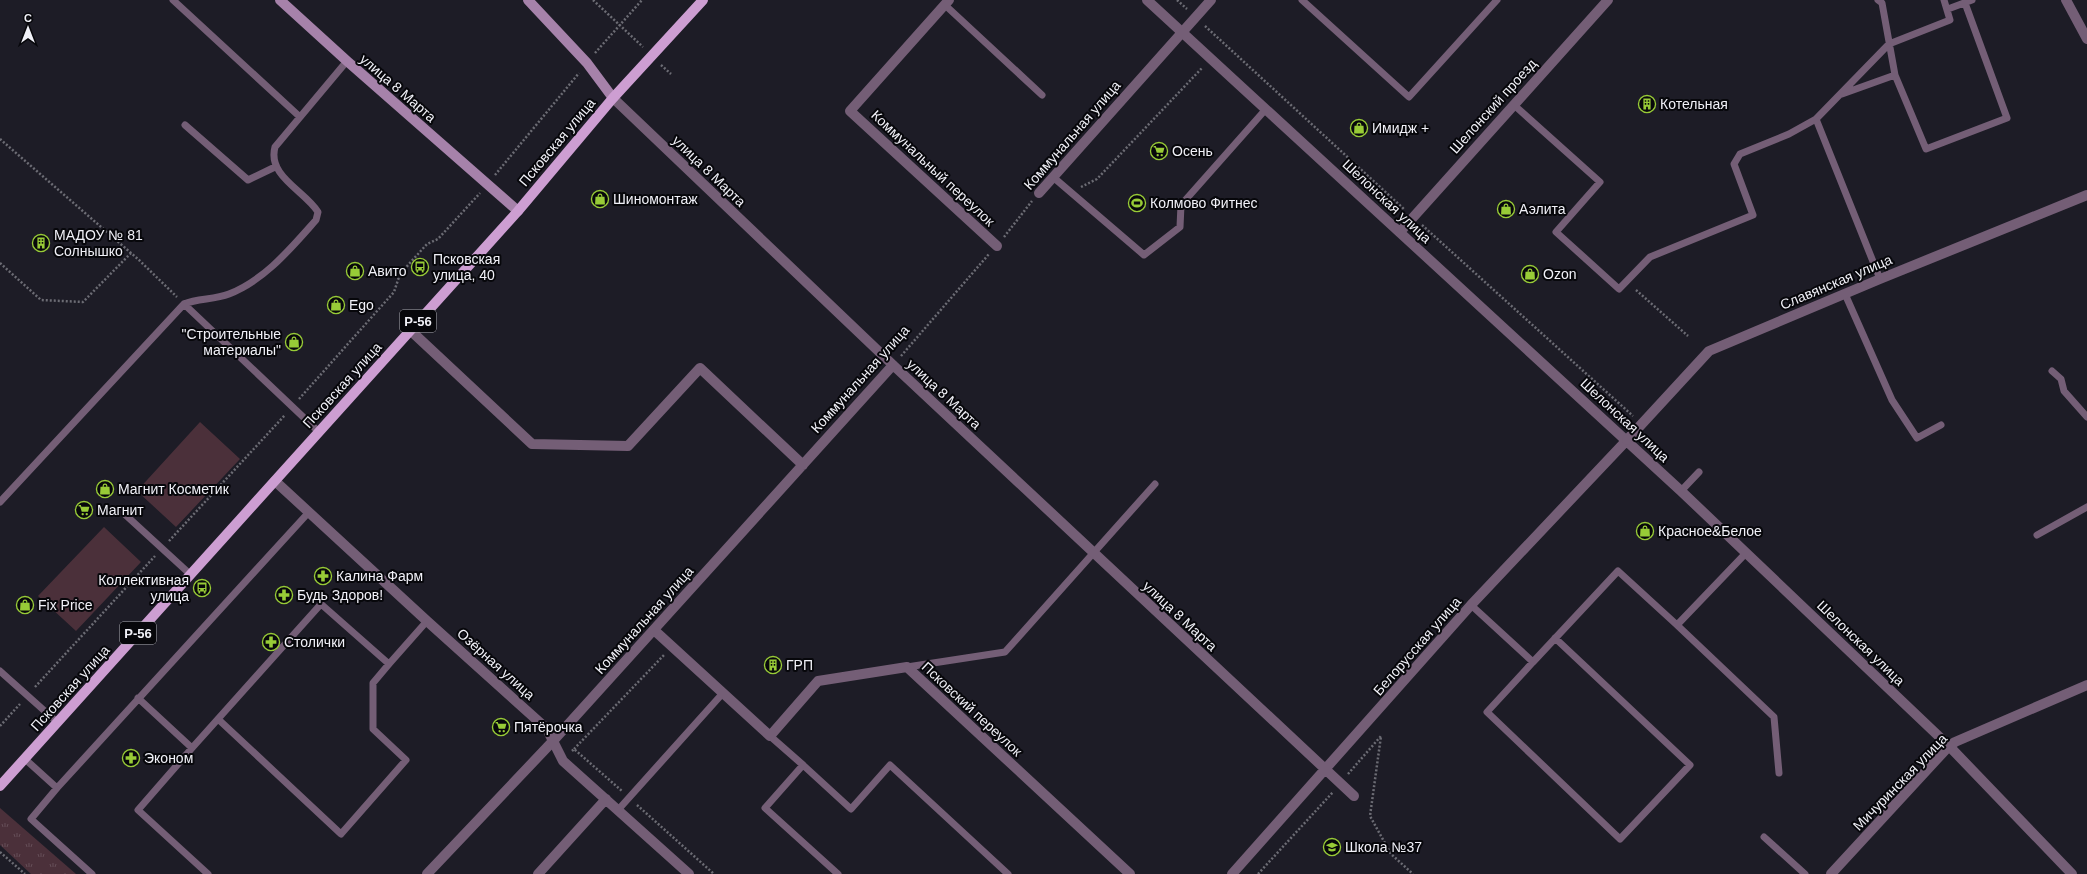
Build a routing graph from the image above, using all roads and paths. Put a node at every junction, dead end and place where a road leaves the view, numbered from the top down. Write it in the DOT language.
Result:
graph roads {
  1 [pos="173,0"];
  2 [pos="280,0"];
  3 [pos="528,0"];
  4 [pos="593,0"];
  5 [pos="642,0"];
  6 [pos="703,0"];
  7 [pos="1147,0"];
  8 [pos="1210,0"];
  9 [pos="1302,0"];
  10 [pos="1497,0"];
  11 [pos="1608,0"];
  12 [pos="1878,0"];
  13 [pos="1944,0"];
  14 [pos="2066,0"];
  15 [pos="1969,1"];
  16 [pos="947,3"];
  17 [pos="1948,9"];
  18 [pos="620,25"];
  19 [pos="1207,28"];
  20 [pos="1182,32"];
  21 [pos="2087,39"];
  22 [pos="1223,43"];
  23 [pos="1889,44"];
  24 [pos="652,56"];
  25 [pos="1211,59"];
  26 [pos="347,61"];
  27 [pos="587,63"];
  28 [pos="670,74"];
  29 [pos="1895,76"];
  30 [pos="1841,94"];
  31 [pos="1042,95"];
  32 [pos="614,98"];
  33 [pos="1514,104"];
  34 [pos="1266,109"];
  35 [pos="300,117"];
  36 [pos="1816,119"];
  37 [pos="185,125"];
  38 [pos="0,139"];
  39 [pos="275,167"];
  40 [pos="1053,177"];
  41 [pos="488,184"];
  42 [pos="1070,192"];
  43 [pos="1039,193"];
  44 [pos="2087,195"];
  45 [pos="518,211"];
  46 [pos="1413,217"];
  47 [pos="1400,232"];
  48 [pos="997,246"];
  49 [pos="131,253"];
  50 [pos="0,263"];
  51 [pos="1880,279"];
  52 [pos="1636,290"];
  53 [pos="1845,294"];
  54 [pos="184,304"];
  55 [pos="410,330"];
  56 [pos="1688,336"];
  57 [pos="892,365"];
  58 [pos="2052,371"];
  59 [pos="292,407"];
  60 [pos="2087,417"];
  61 [pos="1641,424"];
  62 [pos="1941,425"];
  63 [pos="319,432"];
  64 [pos="1627,440"];
  65 [pos="803,464"];
  66 [pos="1699,472"];
  67 [pos="275,480"];
  68 [pos="1155,484"];
  69 [pos="1680,491"];
  70 [pos="0,502"];
  71 [pos="2087,506"];
  72 [pos="119,509"];
  73 [pos="309,512"];
  74 [pos="2037,535"];
  75 [pos="161,549"];
  76 [pos="1746,553"];
  77 [pos="1093,554"];
  78 [pos="191,575"];
  79 [pos="1471,605"];
  80 [pos="428,622"];
  81 [pos="1677,626"];
  82 [pos="654,630"];
  83 [pos="1555,638"];
  84 [pos="672,646"];
  85 [pos="1533,662"];
  86 [pos="389,664"];
  87 [pos="907,667"];
  88 [pos="0,671"];
  89 [pos="2087,685"];
  90 [pos="723,693"];
  91 [pos="28,695"];
  92 [pos="138,698"];
  93 [pos="218,719"];
  94 [pos="57,722"];
  95 [pos="0,726"];
  96 [pos="770,736"];
  97 [pos="554,740"];
  98 [pos="1949,746"];
  99 [pos="192,748"];
  100 [pos="574,749"];
  101 [pos="25,759"];
  102 [pos="803,765"];
  103 [pos="1326,771"];
  104 [pos="1779,773"];
  105 [pos="0,786"];
  106 [pos="57,788"];
  107 [pos="1354,796"];
  108 [pos="606,799"];
  109 [pos="618,810"];
  110 [pos="1764,837"];
  111 [pos="0,852"];
  112 [pos="1391,854"];
  113 [pos="25,874"];
  114 [pos="92,874"];
  115 [pos="208,874"];
  116 [pos="427,874"];
  117 [pos="538,874"];
  118 [pos="689,874"];
  119 [pos="838,874"];
  120 [pos="1008,874"];
  121 [pos="1130,874"];
  122 [pos="1232,874"];
  123 [pos="1413,874"];
  124 [pos="1804,874"];
  125 [pos="1831,874"];
  126 [pos="2072,874"];
  1 -- 35 [label="lane"];
  2 -- 26 [label="main road, улица 8 Марта"];
  3 -- 27 [label="main road, улица 8 Марта"];
  4 -- 18 [label="path"];
  5 -- 18 [label="path"];
  6 -- 24 [label="main road, Псковская улица / Р-56"];
  7 -- 20 [label="street, Шелонская улица"];
  8 -- 20 [label="street, Коммунальная улица"];
  9 -- 10 [label="lane"];
  11 -- 33 [label="street, Шелонский проезд"];
  12 -- 23 [label="lane"];
  13 -- 17 [label="lane"];
  14 -- 21 [label="street"];
  15 -- 17 [label="lane"];
  15 -- 29 [label="lane"];
  16 -- 31 [label="lane"];
  16 -- 48 [label="street, Коммунальный переулок"];
  17 -- 23 [label="lane"];
  18 -- 24 [label="path"];
  18 -- 27 [label="path"];
  19 -- 22 [label="path"];
  20 -- 25 [label="street, Шелонская улица"];
  20 -- 40 [label="street, Коммунальная улица"];
  22 -- 25 [label="path"];
  22 -- 46 [label="path"];
  23 -- 29 [label="lane"];
  23 -- 30 [label="lane"];
  24 -- 28 [label="path"];
  24 -- 32 [label="main road, Псковская улица / Р-56"];
  25 -- 34 [label="street, Шелонская улица"];
  25 -- 42 [label="path"];
  26 -- 35 [label="lane"];
  26 -- 41 [label="main road, улица 8 Марта"];
  27 -- 32 [label="main road, улица 8 Марта"];
  27 -- 41 [label="path"];
  29 -- 30 [label="lane"];
  30 -- 36 [label="lane"];
  32 -- 45 [label="main road, Псковская улица / Р-56"];
  32 -- 57 [label="street, улица 8 Марта"];
  33 -- 36 [label="lane"];
  33 -- 46 [label="street, Шелонский проезд"];
  34 -- 42 [label="lane"];
  34 -- 47 [label="street, Шелонская улица"];
  35 -- 39 [label="lane"];
  36 -- 51 [label="lane"];
  37 -- 39 [label="lane"];
  38 -- 49 [label="path"];
  39 -- 54 [label="lane"];
  40 -- 42 [label="lane"];
  40 -- 43 [label="street, Коммунальная улица"];
  41 -- 45 [label="main road, улица 8 Марта"];
  41 -- 59 [label="path"];
  43 -- 48 [label="path, Коммунальная улица"];
  44 -- 51 [label="street, Славянская улица"];
  45 -- 55 [label="main road, Псковская улица / Р-56"];
  46 -- 47 [label="street, Шелонский проезд"];
  46 -- 61 [label="path"];
  47 -- 64 [label="street, Шелонская улица"];
  48 -- 57 [label="path, Коммунальная улица"];
  49 -- 50 [label="path"];
  49 -- 54 [label="path"];
  51 -- 53 [label="street, Славянская улица"];
  52 -- 56 [label="path"];
  53 -- 61 [label="street, Славянская улица"];
  53 -- 62 [label="lane"];
  54 -- 59 [label="lane"];
  54 -- 70 [label="lane"];
  55 -- 63 [label="main road, Псковская улица / Р-56"];
  55 -- 65 [label="street"];
  57 -- 65 [label="street, Коммунальная улица"];
  57 -- 77 [label="street, улица 8 Марта"];
  58 -- 60 [label="lane"];
  59 -- 63 [label="lane"];
  59 -- 75 [label="path"];
  61 -- 64 [label="street, Славянская улица"];
  63 -- 67 [label="main road, Псковская улица / Р-56"];
  64 -- 69 [label="street, Шелонская улица"];
  64 -- 79 [label="street, Белорусская улица"];
  65 -- 82 [label="street, Коммунальная улица"];
  66 -- 69 [label="lane"];
  67 -- 73 [label="street, Озёрная улица"];
  67 -- 78 [label="main road, Псковская улица / Р-56"];
  68 -- 77 [label="lane"];
  69 -- 76 [label="street, Шелонская улица"];
  71 -- 74 [label="lane"];
  72 -- 75 [label="lane"];
  73 -- 80 [label="street, Озёрная улица"];
  73 -- 92 [label="lane"];
  75 -- 78 [label="lane"];
  75 -- 91 [label="path"];
  76 -- 81 [label="lane"];
  76 -- 98 [label="street, Шелонская улица"];
  77 -- 87 [label="lane"];
  77 -- 103 [label="street, улица 8 Марта"];
  78 -- 94 [label="main road, Псковская улица / Р-56"];
  79 -- 85 [label="lane"];
  79 -- 103 [label="street, Белорусская улица"];
  80 -- 86 [label="lane"];
  80 -- 97 [label="street, Озёрная улица"];
  81 -- 83 [label="lane"];
  81 -- 104 [label="lane"];
  82 -- 84 [label="street"];
  82 -- 97 [label="street, Коммунальная улица"];
  83 -- 85 [label="lane"];
  83 -- 85 [label="lane"];
  84 -- 90 [label="street"];
  84 -- 100 [label="path"];
  86 -- 93 [label="lane"];
  86 -- 93 [label="lane"];
  87 -- 96 [label="street, Псковский переулок"];
  87 -- 121 [label="street, Псковский переулок"];
  88 -- 91 [label="lane"];
  89 -- 98 [label="street, Мичуринская улица"];
  90 -- 96 [label="street"];
  90 -- 109 [label="lane"];
  91 -- 94 [label="lane"];
  91 -- 95 [label="path"];
  92 -- 99 [label="lane"];
  92 -- 106 [label="lane"];
  93 -- 99 [label="lane"];
  94 -- 101 [label="main road, Псковская улица / Р-56"];
  96 -- 102 [label="lane"];
  97 -- 108 [label="street, Озёрная улица"];
  97 -- 116 [label="street, Коммунальная улица"];
  98 -- 125 [label="street, Мичуринская улица"];
  98 -- 126 [label="street, Шелонская улица"];
  99 -- 115 [label="lane"];
  101 -- 105 [label="main road, Псковская улица / Р-56"];
  101 -- 106 [label="lane"];
  102 -- 119 [label="lane"];
  102 -- 120 [label="lane"];
  103 -- 107 [label="street, улица 8 Марта"];
  103 -- 122 [label="street, Белорусская улица"];
  106 -- 114 [label="lane"];
  108 -- 109 [label="street, Озёрная улица"];
  108 -- 117 [label="street"];
  109 -- 118 [label="street, Озёрная улица"];
  110 -- 124 [label="lane"];
  111 -- 113 [label="path"];
  112 -- 123 [label="path"];
}
